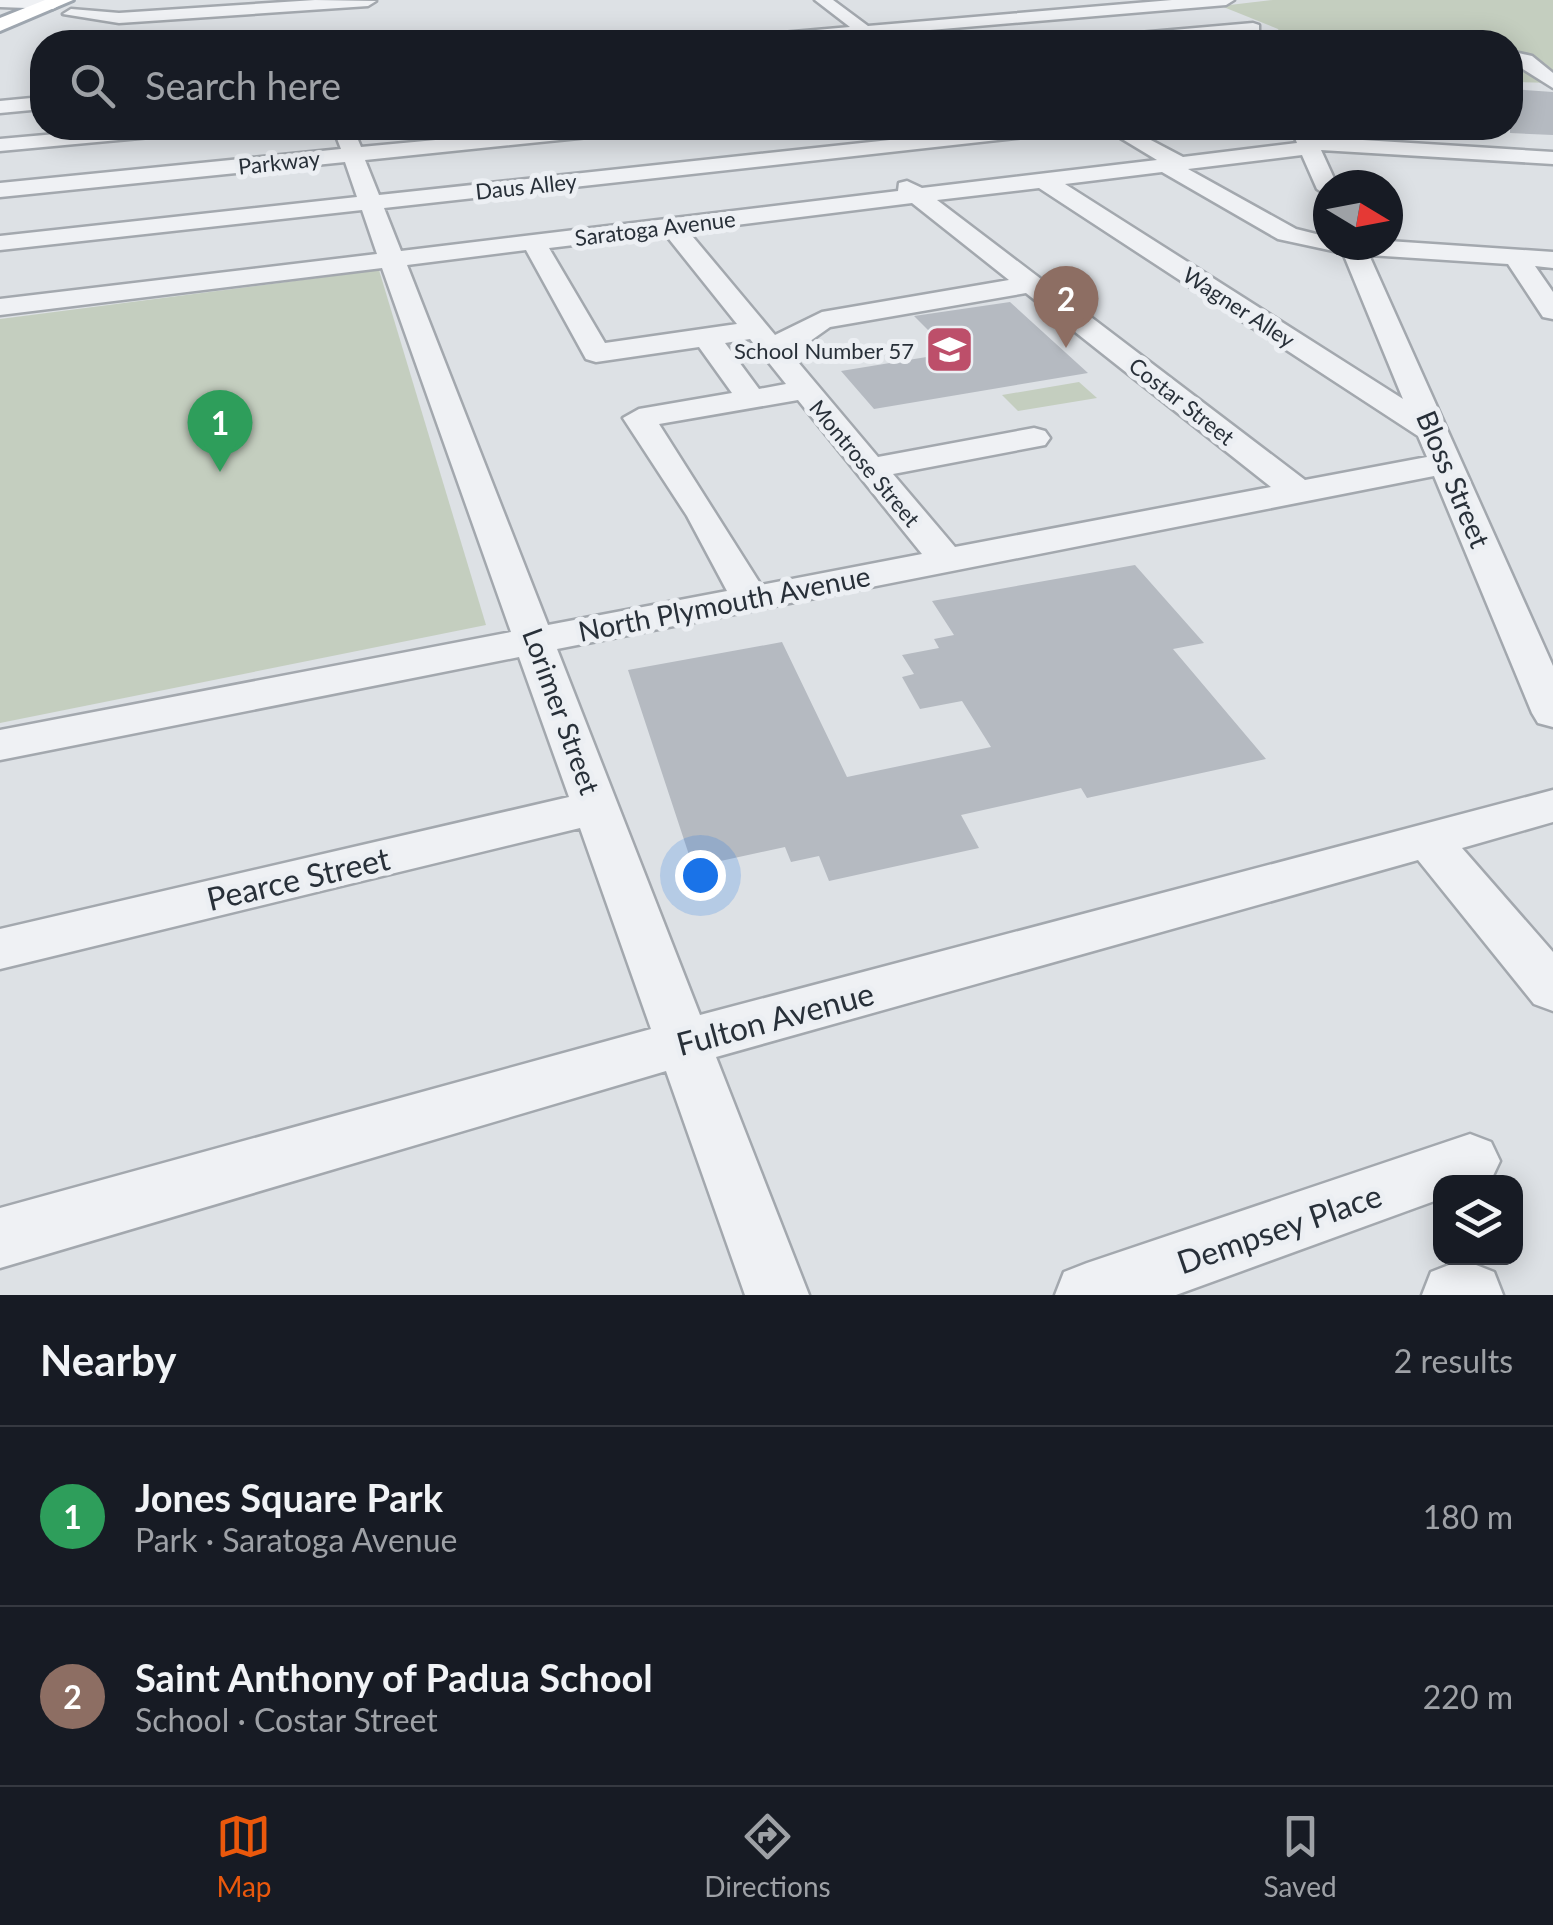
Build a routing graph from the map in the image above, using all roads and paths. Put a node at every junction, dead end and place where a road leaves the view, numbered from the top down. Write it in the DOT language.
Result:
graph roads {
  1 [pos="260,0"];
  2 [pos="1104,0"];
  3 [pos="1226,0"];
  4 [pos="995,1"];
  5 [pos="0,2"];
  6 [pos="369,2"];
  7 [pos="1175,2"];
  8 [pos="967,3"];
  9 [pos="831,5"];
  10 [pos="62,6"];
  11 [pos="857,8"];
  12 [pos="886,8"];
  13 [pos="1124,9"];
  14 [pos="1031,17"];
  15 [pos="996,20"];
  16 [pos="8,22"];
  17 [pos="919,27"];
  18 [pos="862,30"];
  19 [pos="887,30"];
  20 [pos="1245,30"];
  21 [pos="1523,59"];
  22 [pos="1553,84"];
  23 [pos="1525,85"];
  24 [pos="30,104"];
  25 [pos="0,107"];
  26 [pos="54,140"];
  27 [pos="843,140"];
  28 [pos="945,140"];
  29 [pos="1133,140"];
  30 [pos="348,141"];
  31 [pos="0,145"];
  32 [pos="1309,146"];
  33 [pos="856,150"];
  34 [pos="0,154"];
  35 [pos="1553,158"];
  36 [pos="172,164"];
  37 [pos="1171,164"];
  38 [pos="64,166"];
  39 [pos="1320,170"];
  40 [pos="1553,176"];
  41 [pos="1044,181"];
  42 [pos="0,190"];
  43 [pos="918,196"];
  44 [pos="372,202"];
  45 [pos="671,226"];
  46 [pos="1313,240"];
  47 [pos="534,242"];
  48 [pos="0,243"];
  49 [pos="1403,250"];
  50 [pos="1516,258"];
  51 [pos="392,259"];
  52 [pos="1348,260"];
  53 [pos="1553,260"];
  54 [pos="1031,284"];
  55 [pos="0,308"];
  56 [pos="1553,312"];
  57 [pos="706,337"];
  58 [pos="762,338"];
  59 [pos="805,390"];
  60 [pos="751,400"];
  61 [pos="1034,438"];
  62 [pos="1441,448"];
  63 [pos="870,468"];
  64 [pos="1299,492"];
  65 [pos="946,560"];
  66 [pos="750,598"];
  67 [pos="536,640"];
  68 [pos="1553,713"];
  69 [pos="0,745"];
  70 [pos="597,807"];
  71 [pos="1546,817"];
  72 [pos="1428,840"];
  73 [pos="0,949"];
  74 [pos="1553,988"];
  75 [pos="683,1043"];
  76 [pos="1470,1161"];
  77 [pos="0,1238"];
  78 [pos="777,1295"];
  79 [pos="1087,1295"];
  80 [pos="1454,1295"];
  81 [pos="1471,1295"];
  1 -- 10 [label="street"];
  2 -- 13 [label="street"];
  3 -- 7 [label="street"];
  4 -- 14 [label="street"];
  5 -- 10 [label="street"];
  6 -- 10 [label="street"];
  7 -- 13 [label="street"];
  7 -- 20 [label="street"];
  8 -- 15 [label="street"];
  9 -- 11 [label="street"];
  9 -- 18 [label="street"];
  10 -- 16 [label="main road"];
  12 -- 17 [label="street"];
  13 -- 14 [label="street"];
  14 -- 15 [label="street"];
  15 -- 17 [label="street"];
  17 -- 19 [label="street"];
  21 -- 22 [label="street"];
  22 -- 23 [label="street"];
  24 -- 25 [label="street"];
  26 -- 31 [label="street"];
  27 -- 33 [label="street, Costar Street"];
  28 -- 33 [label="street, Daus Alley"];
  29 -- 37 [label="street"];
  30 -- 36 [label="street, Parkway"];
  30 -- 44 [label="street, Lorimer Street"];
  32 -- 35 [label="street"];
  32 -- 37 [label="street, Saratoga Avenue"];
  32 -- 39 [label="street"];
  32 -- 40 [label="street"];
  33 -- 43 [label="street, Costar Street"];
  33 -- 44 [label="street, Daus Alley"];
  34 -- 38 [label="street"];
  36 -- 38 [label="street, Parkway"];
  36 -- 38 [label="street"];
  37 -- 41 [label="street, Saratoga Avenue"];
  37 -- 46 [label="street"];
  38 -- 42 [label="street, Parkway"];
  41 -- 43 [label="street, Saratoga Avenue"];
  41 -- 62 [label="street, Wagner Alley"];
  43 -- 45 [label="street, Saratoga Avenue"];
  43 -- 54 [label="street, Costar Street"];
  44 -- 48 [label="street, Daus Alley"];
  44 -- 51 [label="street, Lorimer Street"];
  45 -- 47 [label="street, Saratoga Avenue"];
  45 -- 58 [label="street, Montrose Street"];
  47 -- 51 [label="street, Saratoga Avenue"];
  47 -- 57 [label="street"];
  49 -- 50 [label="street"];
  50 -- 53 [label="street"];
  50 -- 56 [label="street"];
  51 -- 55 [label="street, Saratoga Avenue"];
  51 -- 67 [label="street, Lorimer Street"];
  52 -- 62 [label="street, Bloss Street"];
  54 -- 58 [label="street"];
  54 -- 64 [label="street, Costar Street"];
  57 -- 58 [label="street"];
  57 -- 60 [label="street"];
  58 -- 59 [label="street, Montrose Street"];
  59 -- 60 [label="street"];
  59 -- 63 [label="street, Montrose Street"];
  60 -- 66 [label="street"];
  61 -- 63 [label="street"];
  62 -- 64 [label="street, North Plymouth Avenue"];
  62 -- 68 [label="street, Bloss Street"];
  63 -- 65 [label="street, Montrose Street"];
  64 -- 65 [label="street, North Plymouth Avenue"];
  65 -- 66 [label="street, North Plymouth Avenue"];
  66 -- 67 [label="street, North Plymouth Avenue"];
  67 -- 69 [label="street, North Plymouth Avenue"];
  67 -- 70 [label="street, Lorimer Street"];
  70 -- 73 [label="street, Pearce Street"];
  70 -- 75 [label="street, Lorimer Street"];
  71 -- 72 [label="street, Fulton Avenue"];
  72 -- 74 [label="street"];
  72 -- 75 [label="street, Fulton Avenue"];
  75 -- 77 [label="street, Fulton Avenue"];
  75 -- 78 [label="street, Lorimer Street"];
  76 -- 79 [label="street, Dempsey Place"];
  80 -- 81 [label="street"];
}
